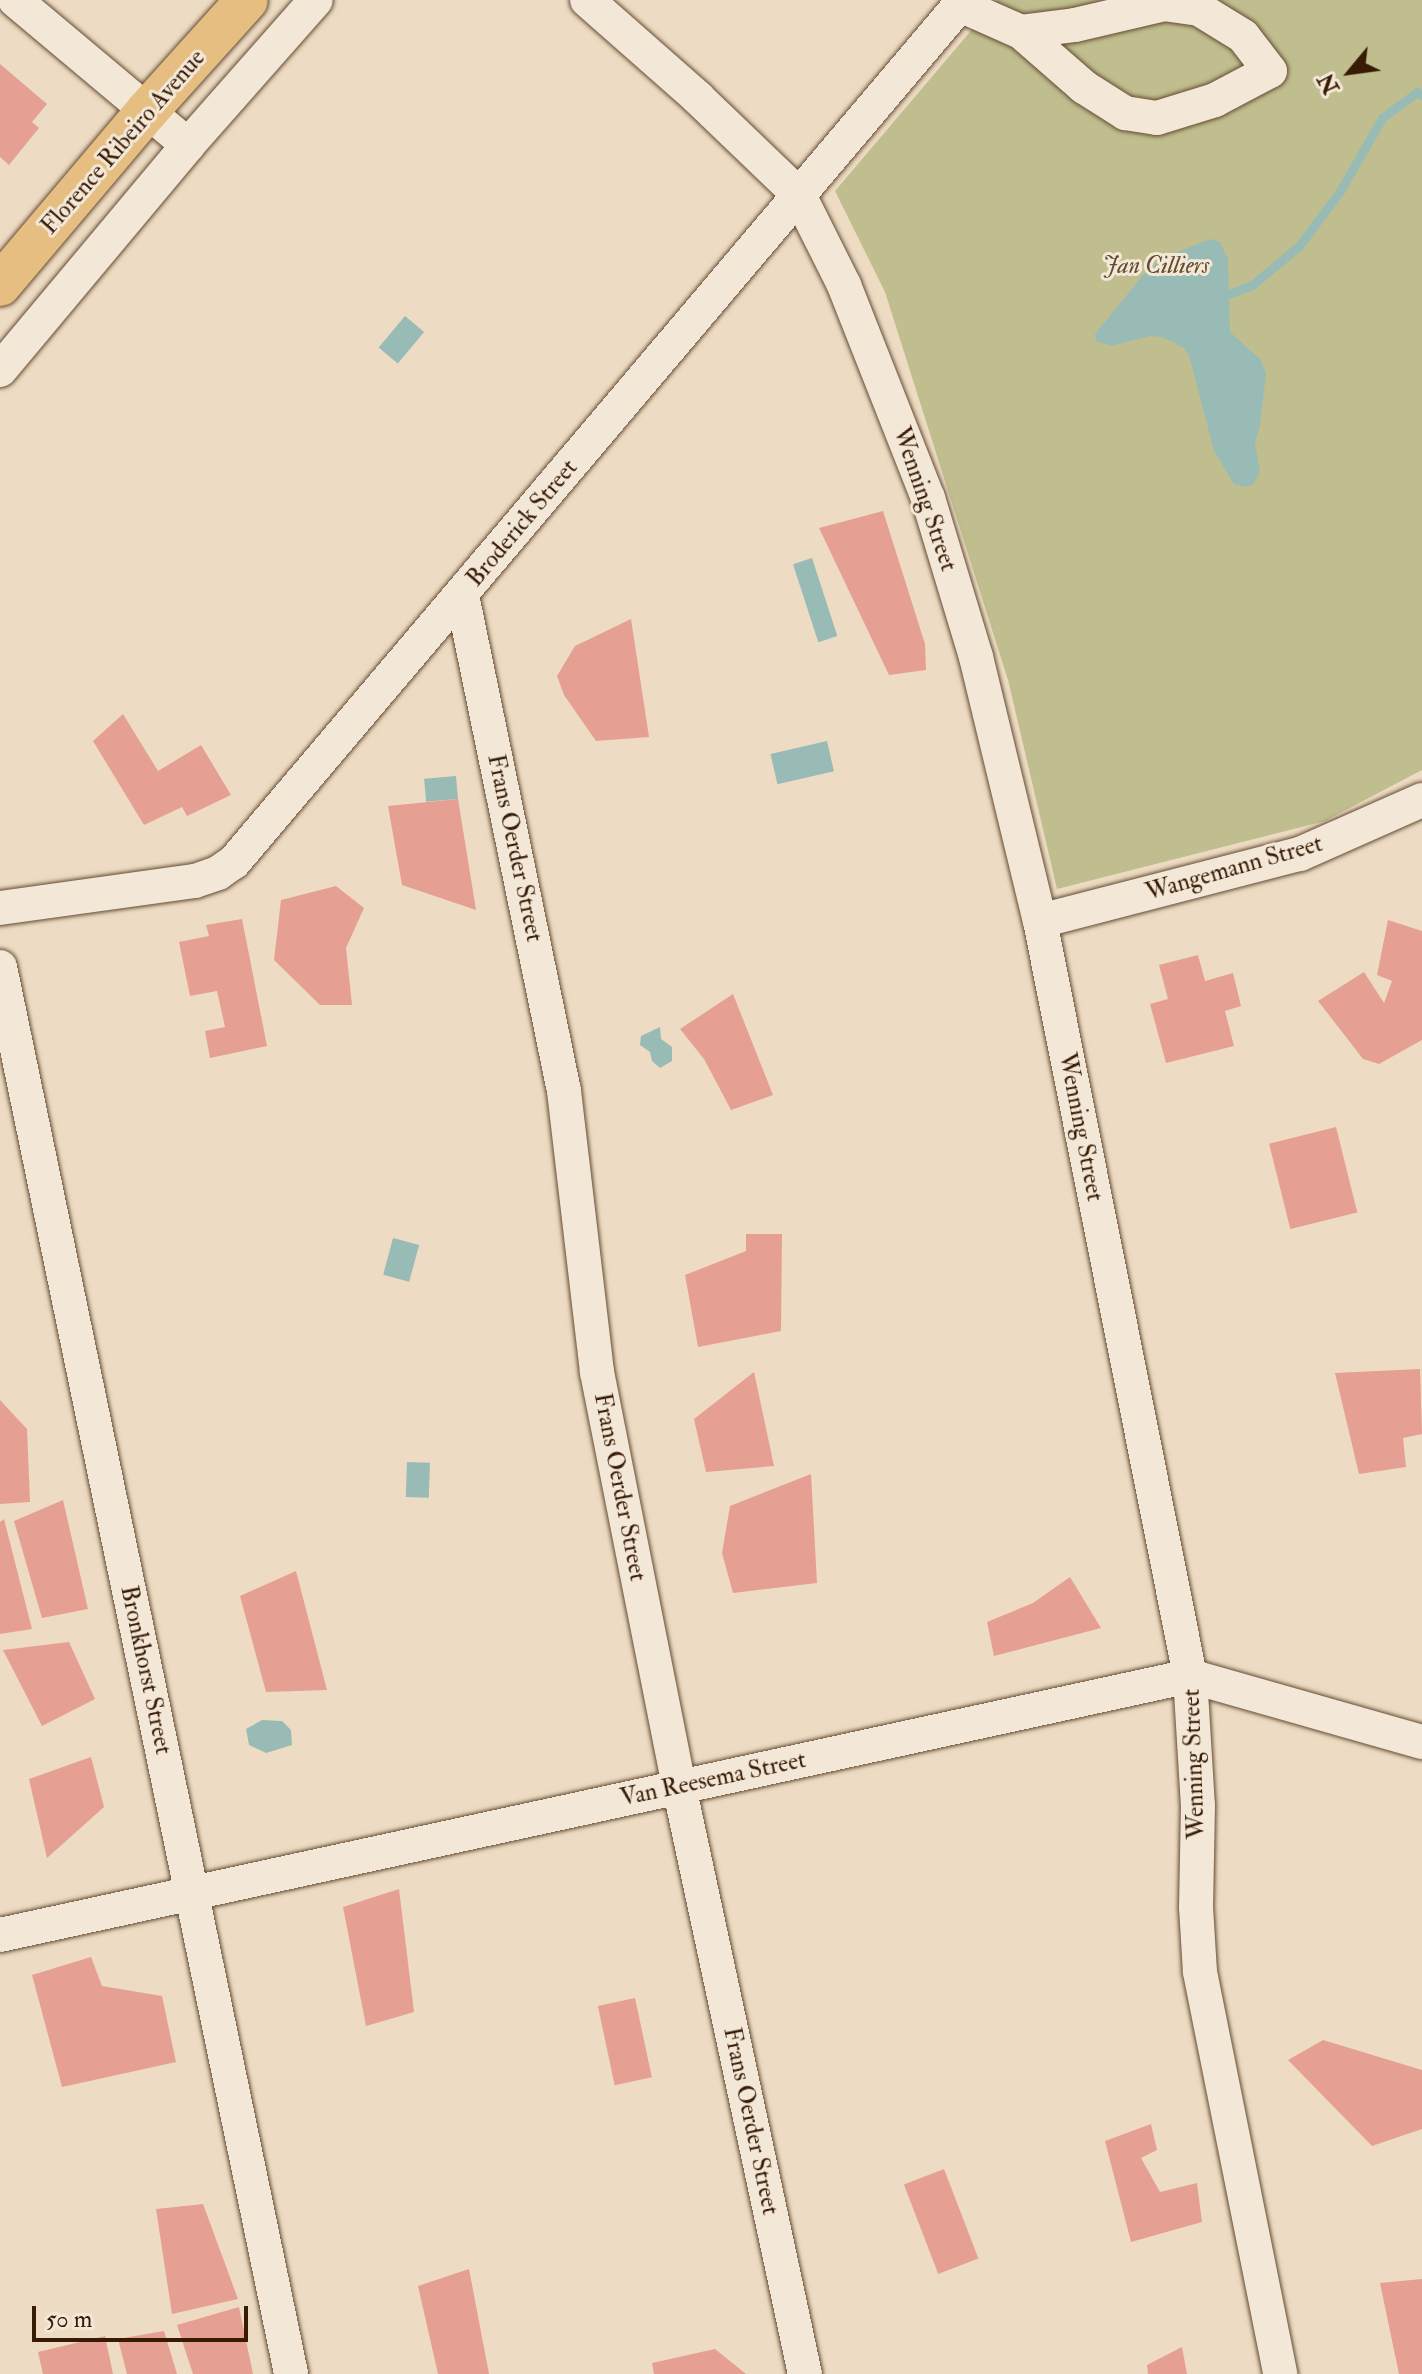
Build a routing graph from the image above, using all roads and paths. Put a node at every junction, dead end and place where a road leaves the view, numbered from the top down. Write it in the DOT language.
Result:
graph roads {
  1 [pos="15,0"];
  2 [pos="247,0"];
  3 [pos="316,0"];
  4 [pos="587,0"];
  5 [pos="962,2"];
  6 [pos="1021,32"];
  7 [pos="147,111"];
  8 [pos="188,145"];
  9 [pos="799,195"];
  10 [pos="0,285"];
  11 [pos="0,370"];
  12 [pos="462,595"];
  13 [pos="1422,800"];
  14 [pos="0,908"];
  15 [pos="1040,921"];
  16 [pos="0,967"];
  17 [pos="1190,1676"];
  18 [pos="1422,1742"];
  19 [pos="679,1786"];
  20 [pos="192,1892"];
  21 [pos="0,1935"];
  22 [pos="291,2374"];
  23 [pos="805,2374"];
  24 [pos="1280,2374"];
  1 -- 7 [label="street"];
  2 -- 7 [label="main road, Florence Ribeiro Avenue"];
  3 -- 8 [label="street"];
  4 -- 9 [label="street, Wenning Street"];
  5 -- 6 [label="street"];
  5 -- 9 [label="street, Broderick Street"];
  6 -- 6 [label="street"];
  7 -- 8 [label="street"];
  7 -- 10 [label="main road, Florence Ribeiro Avenue"];
  8 -- 11 [label="street"];
  9 -- 12 [label="street, Broderick Street"];
  9 -- 15 [label="street, Wenning Street"];
  12 -- 14 [label="street, Broderick Street"];
  12 -- 19 [label="street, Frans Oerder Street"];
  13 -- 15 [label="street, Wangemann Street"];
  15 -- 17 [label="street, Wenning Street"];
  16 -- 20 [label="street, Bronkhorst Street"];
  17 -- 18 [label="street, Van Reesema Street"];
  17 -- 19 [label="street, Van Reesema Street"];
  17 -- 24 [label="street, Wenning Street"];
  19 -- 20 [label="street, Van Reesema Street"];
  19 -- 23 [label="street, Frans Oerder Street"];
  20 -- 21 [label="street, Van Reesema Street"];
  20 -- 22 [label="street, Bronkhorst Street"];
}
